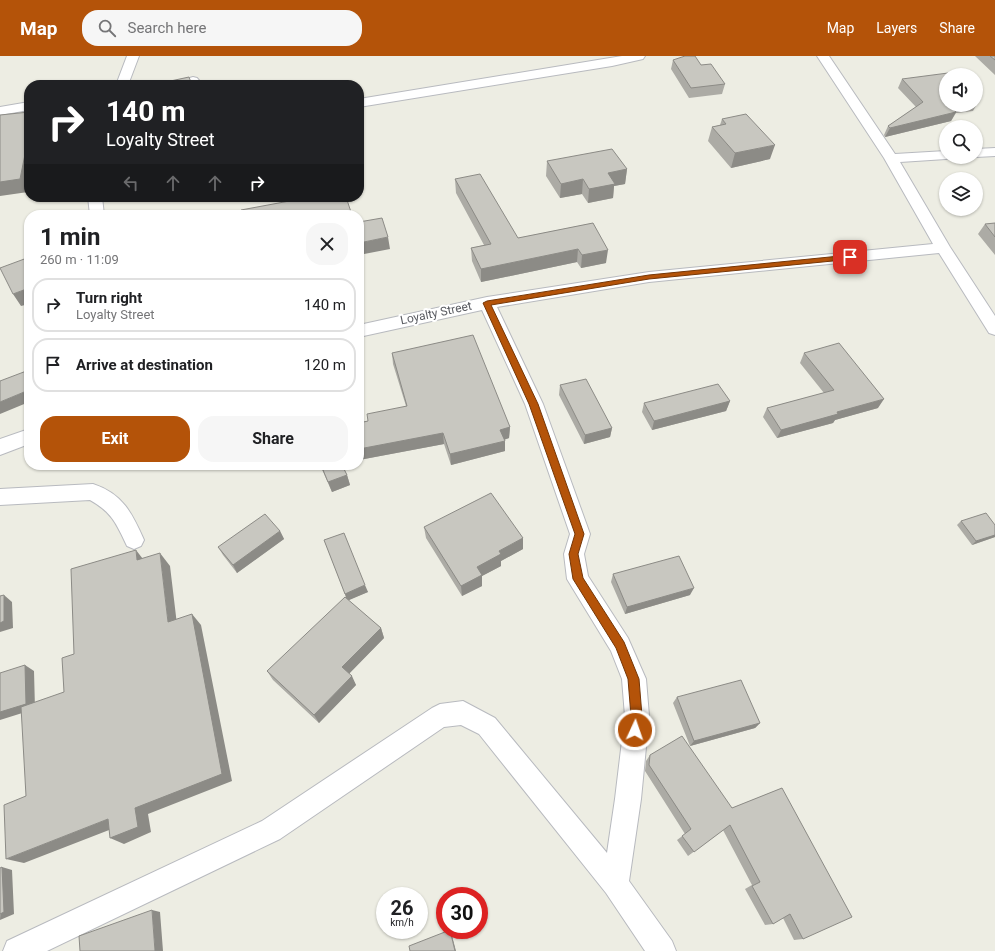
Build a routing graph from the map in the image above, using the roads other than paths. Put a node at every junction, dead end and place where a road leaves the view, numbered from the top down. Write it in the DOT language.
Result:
graph roads {
  1 [pos="133,56"];
  2 [pos="639,56"];
  3 [pos="823,56"];
  4 [pos="124,80"];
  5 [pos="364,102"];
  6 [pos="24,107"];
  7 [pos="0,110"];
  8 [pos="995,152"];
  9 [pos="983,153"];
  10 [pos="939,155"];
  11 [pos="891,158"];
  12 [pos="943,248"];
  13 [pos="487,303"];
  14 [pos="995,329"];
  15 [pos="364,330"];
  16 [pos="24,438"];
  17 [pos="0,447"];
  18 [pos="0,497"];
  19 [pos="134,540"];
  20 [pos="615,884"];
  21 [pos="17,951"];
  22 [pos="662,951"];
  1 -- 4 [label="street"];
  2 -- 5 [label="street"];
  3 -- 11 [label="street"];
  6 -- 7 [label="street"];
  8 -- 9 [label="street"];
  10 -- 11 [label="street"];
  11 -- 12 [label="street"];
  12 -- 13 [label="street, Loyalty Street"];
  12 -- 14 [label="street"];
  13 -- 15 [label="street, Loyalty Street"];
  13 -- 20 [label="street"];
  16 -- 17 [label="street"];
  18 -- 19 [label="street"];
  20 -- 21 [label="street"];
  20 -- 22 [label="street"];
}
